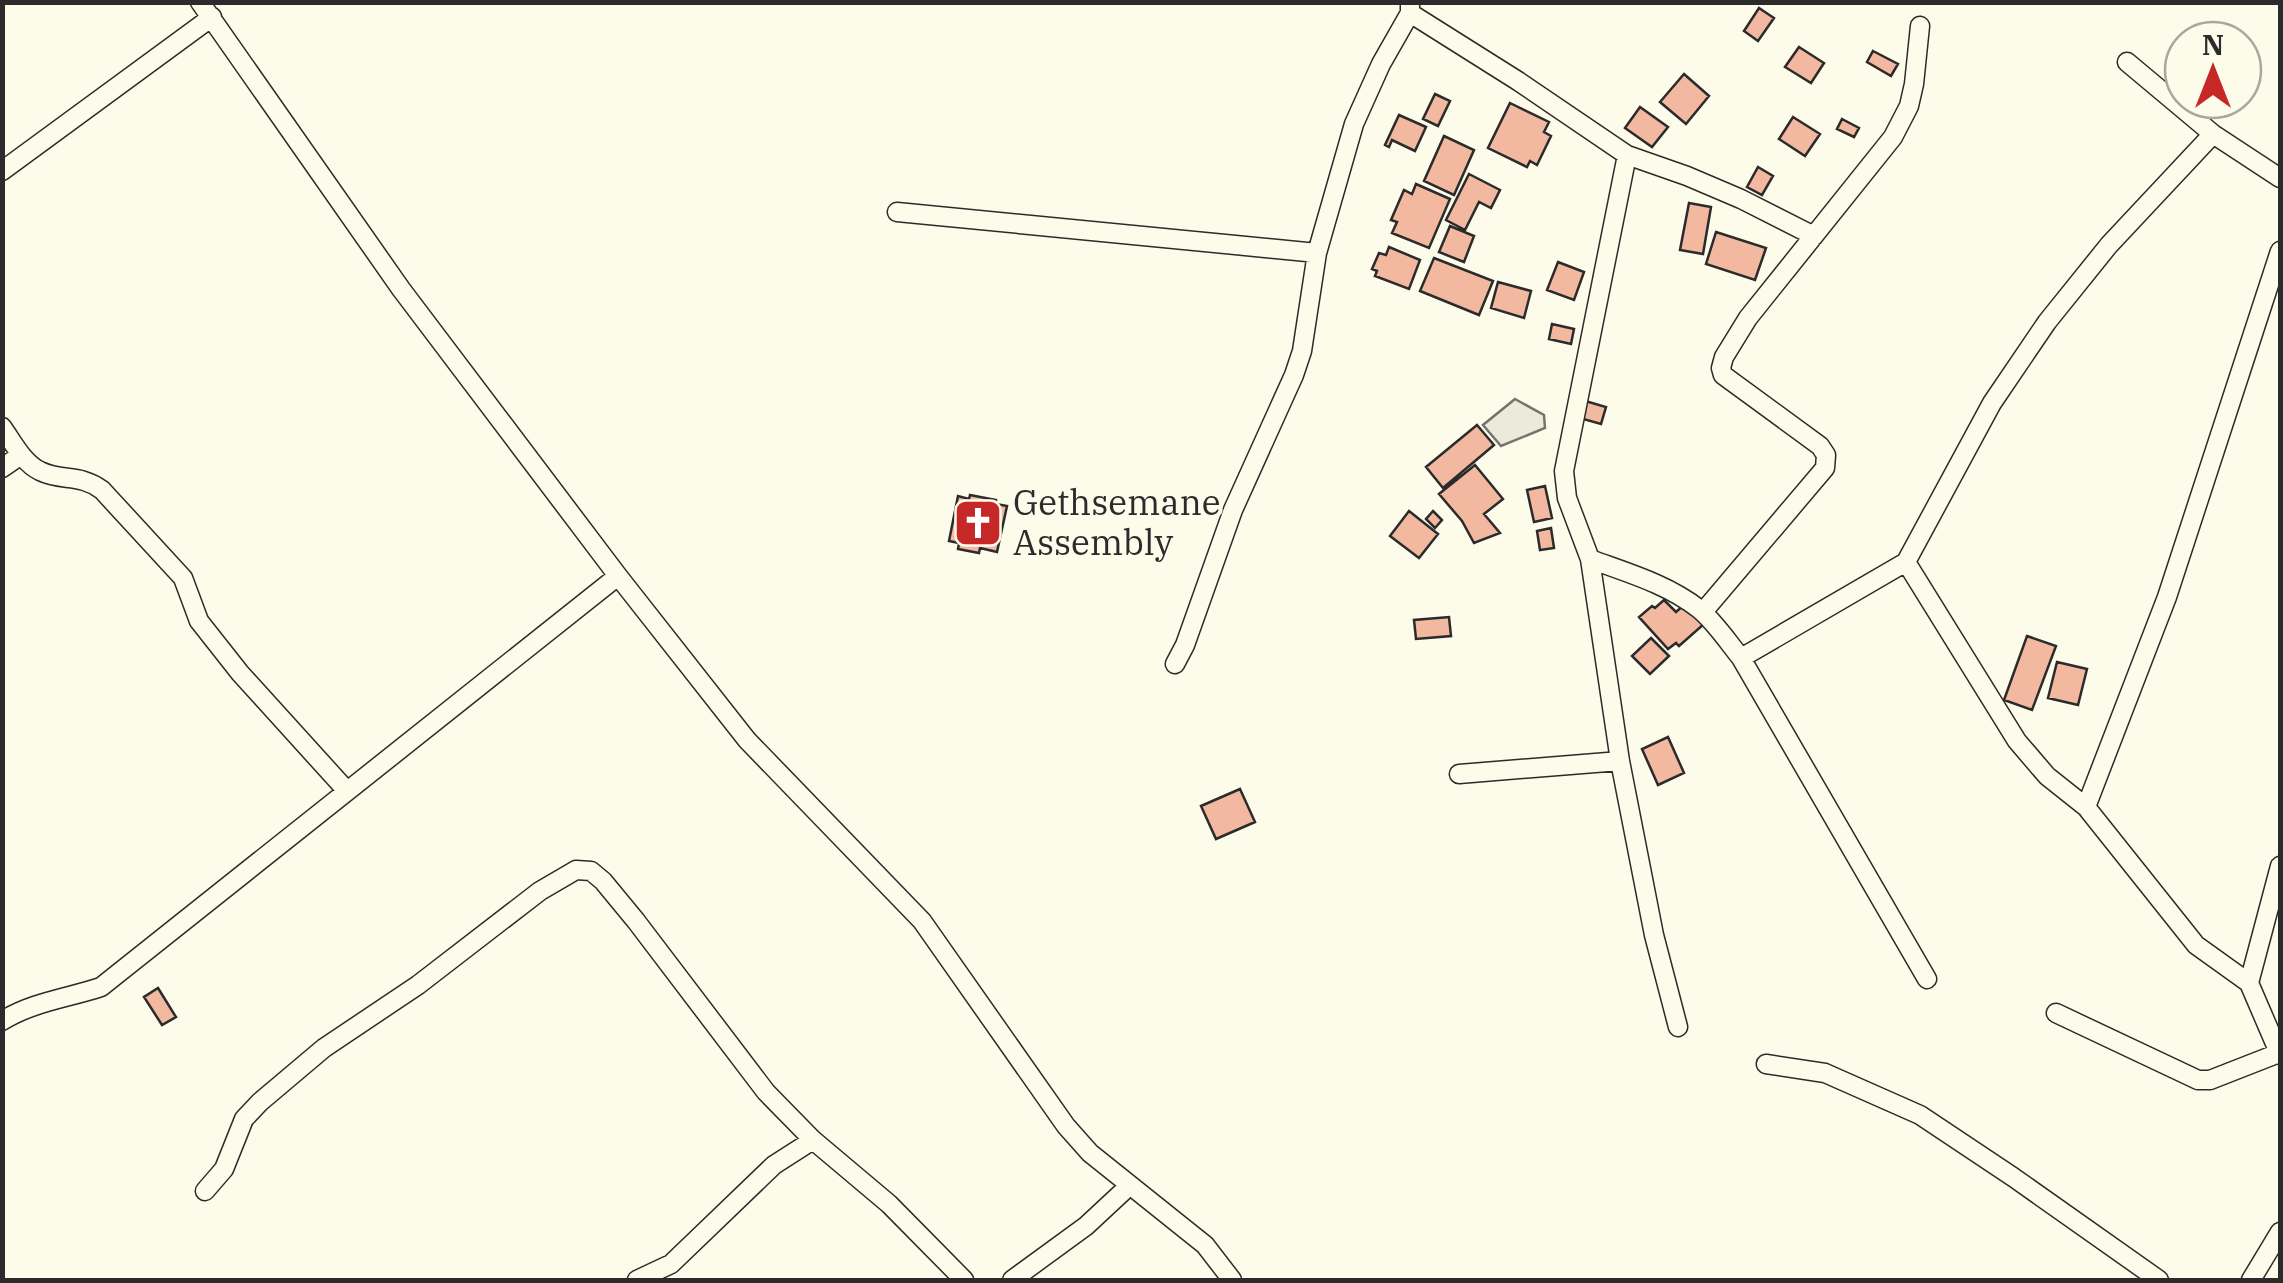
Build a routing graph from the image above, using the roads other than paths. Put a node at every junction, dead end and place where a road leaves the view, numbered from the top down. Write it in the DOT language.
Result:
graph roads {
  1 [pos="1410,8"];
  2 [pos="206,10"];
  3 [pos="1920,26"];
  4 [pos="2127,62"];
  5 [pos="2213,134"];
  6 [pos="1627,156"];
  7 [pos="2,170"];
  8 [pos="2280,178"];
  9 [pos="897,212"];
  10 [pos="1814,236"];
  11 [pos="2280,251"];
  12 [pos="1317,253"];
  13 [pos="2,427"];
  14 [pos="21,455"];
  15 [pos="2,468"];
  16 [pos="1590,559"];
  17 [pos="1906,562"];
  18 [pos="618,576"];
  19 [pos="1703,612"];
  20 [pos="1741,658"];
  21 [pos="1175,664"];
  22 [pos="1620,761"];
  23 [pos="1459,774"];
  24 [pos="346,791"];
  25 [pos="2086,806"];
  26 [pos="2280,866"];
  27 [pos="1927,978"];
  28 [pos="2249,984"];
  29 [pos="2056,1013"];
  30 [pos="2,1021"];
  31 [pos="1678,1028"];
  32 [pos="2280,1054"];
  33 [pos="1766,1064"];
  34 [pos="813,1140"];
  35 [pos="1129,1186"];
  36 [pos="205,1191"];
  37 [pos="2280,1232"];
  38 [pos="637,1280"];
  39 [pos="964,1280"];
  40 [pos="1012,1280"];
  41 [pos="1232,1280"];
  42 [pos="2159,1280"];
  43 [pos="2252,1280"];
  1 -- 6 [label="street"];
  1 -- 12 [label="street"];
  2 -- 7 [label="street"];
  2 -- 18 [label="street"];
  3 -- 10 [label="street"];
  4 -- 5 [label="street"];
  5 -- 8 [label="street"];
  5 -- 17 [label="street"];
  6 -- 10 [label="street"];
  6 -- 16 [label="street"];
  9 -- 12 [label="street"];
  10 -- 19 [label="street"];
  11 -- 25 [label="street"];
  12 -- 21 [label="street"];
  13 -- 14 [label="street"];
  14 -- 15 [label="street"];
  14 -- 24 [label="street"];
  16 -- 19 [label="street"];
  16 -- 22 [label="street"];
  17 -- 20 [label="street"];
  17 -- 25 [label="street"];
  18 -- 24 [label="street"];
  18 -- 35 [label="street"];
  19 -- 20 [label="street"];
  20 -- 27 [label="street"];
  22 -- 23 [label="street"];
  22 -- 31 [label="street"];
  24 -- 30 [label="street"];
  25 -- 28 [label="street"];
  26 -- 28 [label="street"];
  28 -- 32 [label="street"];
  29 -- 32 [label="street"];
  33 -- 42 [label="street"];
  34 -- 36 [label="street"];
  34 -- 38 [label="street"];
  34 -- 39 [label="street"];
  35 -- 40 [label="street"];
  35 -- 41 [label="street"];
  37 -- 43 [label="street"];
}
